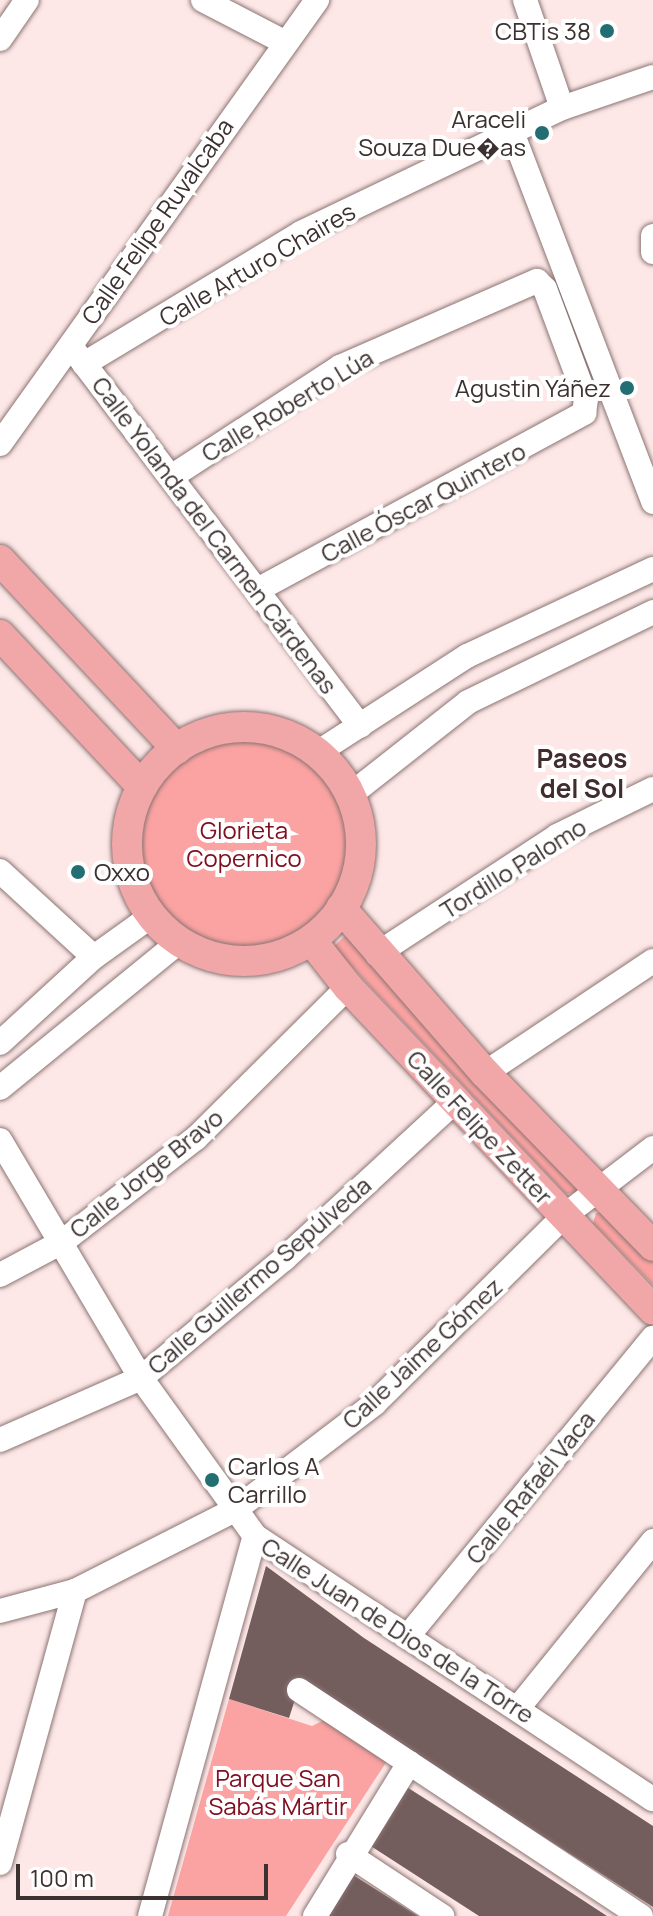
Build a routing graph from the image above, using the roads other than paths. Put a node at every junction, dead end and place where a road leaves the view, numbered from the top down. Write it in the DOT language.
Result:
graph roads {
  1 [pos="27,0"];
  2 [pos="203,0"];
  3 [pos="317,0"];
  4 [pos="525,0"];
  5 [pos="0,39"];
  6 [pos="284,42"];
  7 [pos="653,77"];
  8 [pos="562,108"];
  9 [pos="512,132"];
  10 [pos="653,236"];
  11 [pos="557,249"];
  12 [pos="653,252"];
  13 [pos="537,281"];
  14 [pos="77,354"];
  15 [pos="584,413"];
  16 [pos="619,418"];
  17 [pos="0,444"];
  18 [pos="171,477"];
  19 [pos="653,502"];
  20 [pos="0,560"];
  21 [pos="653,569"];
  22 [pos="259,589"];
  23 [pos="653,612"];
  24 [pos="0,635"];
  25 [pos="360,726"];
  26 [pos="177,749"];
  27 [pos="317,753"];
  28 [pos="142,787"];
  29 [pos="653,789"];
  30 [pos="350,795"];
  31 [pos="0,871"];
  32 [pos="341,908"];
  33 [pos="151,916"];
  34 [pos="311,940"];
  35 [pos="179,942"];
  36 [pos="377,954"];
  37 [pos="94,957"];
  38 [pos="653,961"];
  39 [pos="348,987"];
  40 [pos="0,1043"];
  41 [pos="485,1073"];
  42 [pos="0,1088"];
  43 [pos="455,1101"];
  44 [pos="0,1140"];
  45 [pos="653,1148"];
  46 [pos="599,1189"];
  47 [pos="564,1216"];
  48 [pos="62,1242"];
  49 [pos="653,1246"];
  50 [pos="0,1275"];
  51 [pos="653,1310"];
  52 [pos="653,1338"];
  53 [pos="141,1378"];
  54 [pos="0,1440"];
  55 [pos="235,1510"];
  56 [pos="255,1536"];
  57 [pos="653,1541"];
  58 [pos="75,1591"];
  59 [pos="0,1611"];
  60 [pos="408,1636"];
  61 [pos="299,1690"];
  62 [pos="518,1708"];
  63 [pos="409,1763"];
  64 [pos="650,1793"];
  65 [pos="348,1854"];
  66 [pos="0,1863"];
  67 [pos="150,1916"];
  68 [pos="315,1916"];
  69 [pos="442,1916"];
  70 [pos="641,1916"];
  1 -- 5 [label="street"];
  2 -- 6 [label="street"];
  3 -- 6 [label="street, Calle Felipe Ruvalcaba"];
  4 -- 8 [label="street"];
  6 -- 14 [label="street, Calle Felipe Ruvalcaba"];
  7 -- 8 [label="street, Calle Arturo Chaires"];
  8 -- 9 [label="street, Calle Arturo Chaires"];
  9 -- 11 [label="street"];
  9 -- 14 [label="street, Calle Arturo Chaires"];
  10 -- 12 [label="street"];
  11 -- 13 [label="street"];
  11 -- 16 [label="street"];
  13 -- 15 [label="street"];
  13 -- 18 [label="street, Calle Roberto Lúa"];
  14 -- 17 [label="street, Calle Felipe Ruvalcaba"];
  14 -- 18 [label="street, Calle Yolanda del Carmen Cárdenas"];
  15 -- 16 [label="street"];
  15 -- 22 [label="street, Calle Óscar Quintero"];
  16 -- 19 [label="street"];
  18 -- 22 [label="street, Calle Yolanda del Carmen Cárdenas"];
  20 -- 26 [label="main road"];
  21 -- 25 [label="street"];
  22 -- 25 [label="street, Calle Yolanda del Carmen Cárdenas"];
  23 -- 30 [label="street"];
  24 -- 28 [label="main road"];
  25 -- 27 [label="street"];
  26 -- 27 [label="main road"];
  26 -- 28 [label="main road"];
  27 -- 30 [label="main road"];
  28 -- 33 [label="main road"];
  29 -- 36 [label="street, Tordillo Palomo"];
  30 -- 32 [label="main road"];
  31 -- 37 [label="street"];
  32 -- 34 [label="main road"];
  32 -- 36 [label="main road, Calle Felipe Zetter"];
  33 -- 35 [label="main road"];
  33 -- 37 [label="street"];
  34 -- 35 [label="main road"];
  34 -- 39 [label="main road, Calle Felipe Zetter"];
  35 -- 42 [label="street"];
  36 -- 41 [label="main road, Calle Felipe Zetter"];
  37 -- 40 [label="street"];
  38 -- 41 [label="street"];
  39 -- 43 [label="main road, Calle Felipe Zetter"];
  39 -- 48 [label="street, Calle Jorge Bravo"];
  41 -- 46 [label="main road, Calle Felipe Zetter"];
  43 -- 47 [label="main road, Calle Felipe Zetter"];
  43 -- 53 [label="street, Calle Guillermo Sepúlveda"];
  44 -- 48 [label="street, Calle Juan de Dios de la Torre"];
  45 -- 46 [label="street, Calle Jaime Gómez"];
  46 -- 47 [label="street, Calle Jaime Gómez"];
  46 -- 49 [label="main road, Calle Felipe Zetter"];
  47 -- 51 [label="main road, Calle Felipe Zetter"];
  47 -- 55 [label="street, Calle Jaime Gómez"];
  48 -- 50 [label="street, Calle Jorge Bravo"];
  48 -- 53 [label="street, Calle Juan de Dios de la Torre"];
  52 -- 60 [label="street, Calle Rafaél Vaca"];
  53 -- 54 [label="street, Calle Guillermo Sepúlveda"];
  53 -- 55 [label="street, Calle Juan de Dios de la Torre"];
  55 -- 56 [label="street, Calle Juan de Dios de la Torre"];
  55 -- 58 [label="street, Calle Jaime Gómez"];
  56 -- 60 [label="street, Calle Juan de Dios de la Torre"];
  56 -- 67 [label="street"];
  57 -- 62 [label="street"];
  58 -- 59 [label="street, Calle Jaime Gómez"];
  58 -- 66 [label="street"];
  60 -- 62 [label="street, Calle Juan de Dios de la Torre"];
  61 -- 63 [label="street"];
  62 -- 64 [label="street, Calle Juan de Dios de la Torre"];
  63 -- 65 [label="street"];
  63 -- 70 [label="street"];
  65 -- 68 [label="street"];
  65 -- 69 [label="street"];
}
